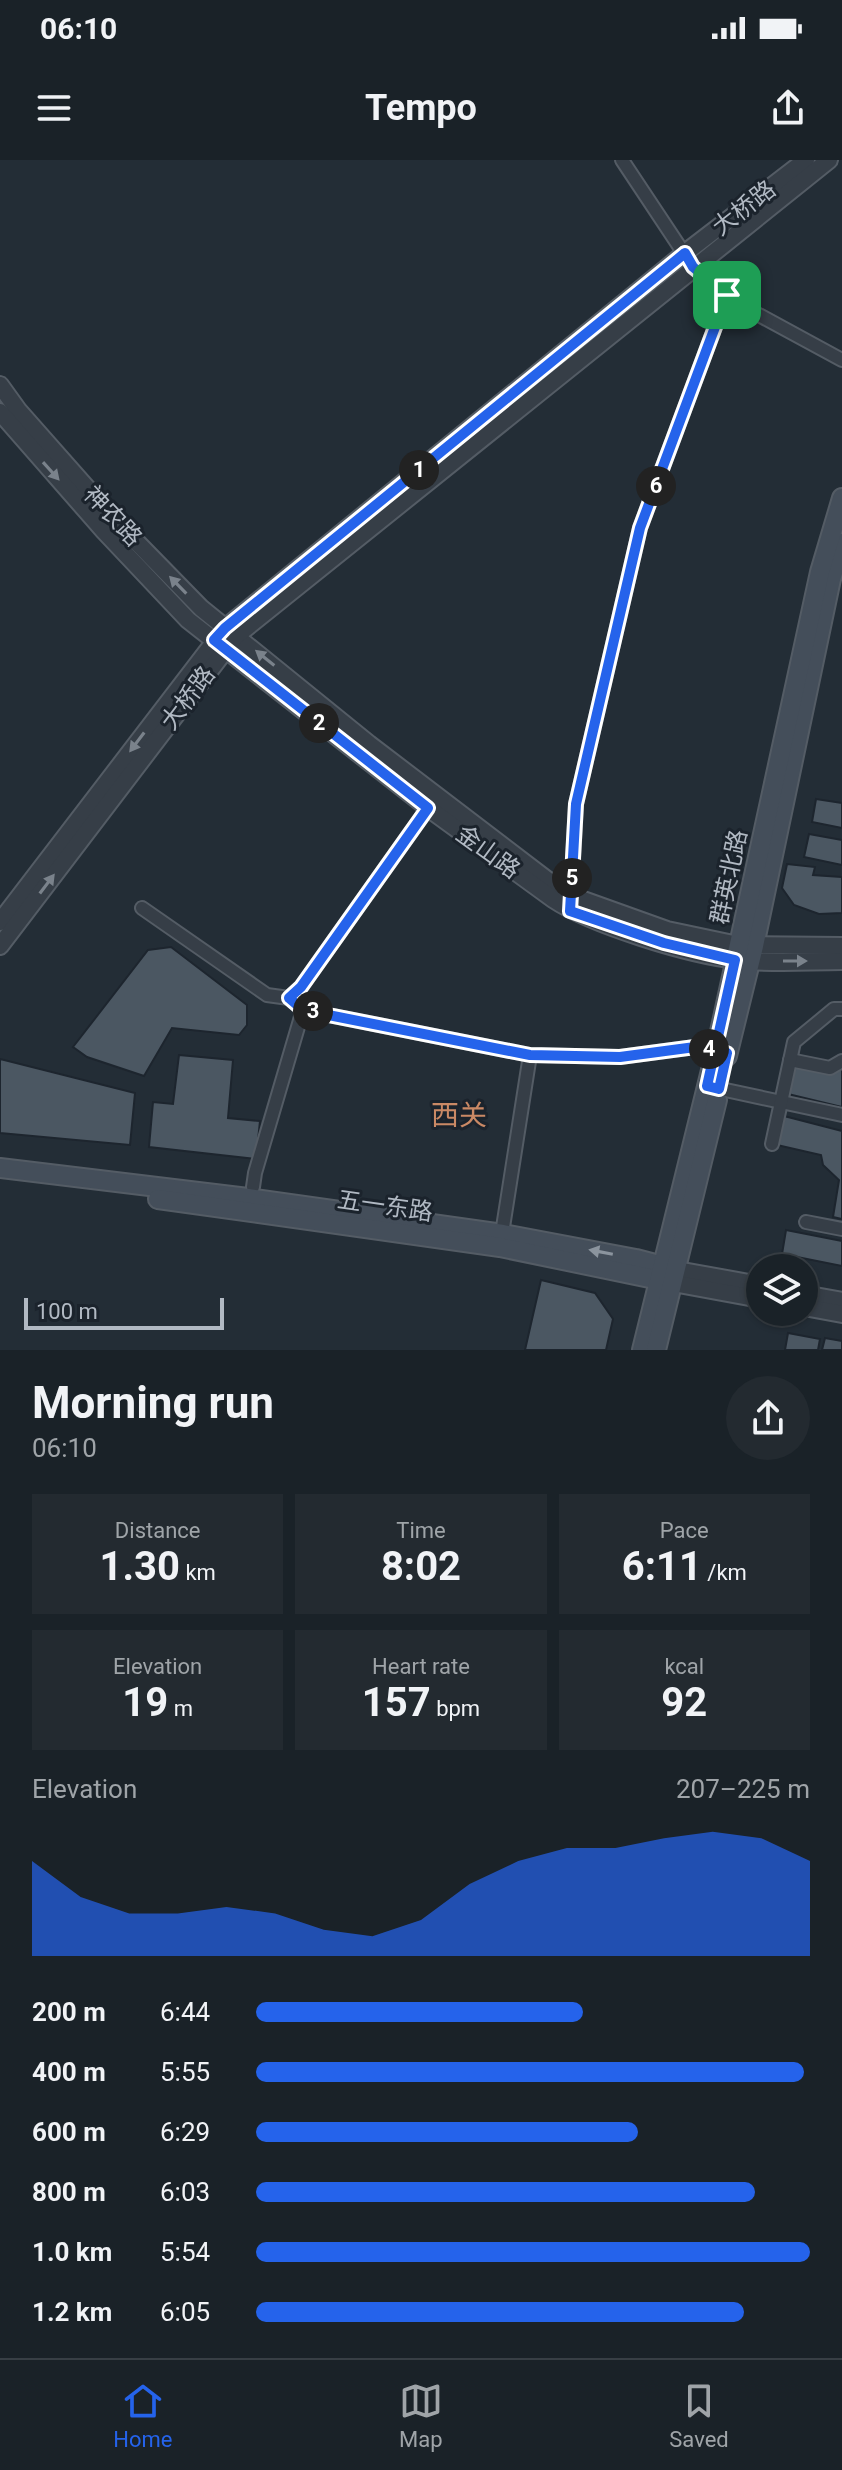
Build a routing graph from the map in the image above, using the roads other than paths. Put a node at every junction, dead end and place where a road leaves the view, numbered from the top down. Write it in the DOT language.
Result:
graph roads {
  1 [pos="622,160"];
  2 [pos="806,160"];
  3 [pos="829,160"];
  4 [pos="689,260"];
  5 [pos="727,295"];
  6 [pos="842,360"];
  7 [pos="0,385"];
  8 [pos="0,412"];
  9 [pos="842,498"];
  10 [pos="842,543"];
  11 [pos="225,638"];
  12 [pos="428,808"];
  13 [pos="571,904"];
  14 [pos="142,908"];
  15 [pos="0,922"];
  16 [pos="0,946"];
  17 [pos="842,946"];
  18 [pos="745,953"];
  19 [pos="842,961"];
  20 [pos="289,998"];
  21 [pos="842,1009"];
  22 [pos="303,1010"];
  23 [pos="722,1052"];
  24 [pos="530,1055"];
  25 [pos="790,1060"];
  26 [pos="842,1061"];
  27 [pos="713,1088"];
  28 [pos="781,1102"];
  29 [pos="842,1115"];
  30 [pos="772,1144"];
  31 [pos="0,1168"];
  32 [pos="0,1180"];
  33 [pos="253,1187"];
  34 [pos="806,1222"];
  35 [pos="842,1229"];
  36 [pos="501,1240"];
  37 [pos="668,1275"];
  38 [pos="746,1283"];
  39 [pos="746,1295"];
  40 [pos="818,1297"];
  41 [pos="842,1301"];
  42 [pos="818,1310"];
  43 [pos="842,1314"];
  44 [pos="642,1350"];
  45 [pos="656,1350"];
  1 -- 4 [label="street"];
  2 -- 4 [label="street, 大桥路"];
  3 -- 4 [label="street, 大桥路"];
  4 -- 5 [label="street"];
  4 -- 11 [label="street, 大桥路"];
  5 -- 6 [label="street"];
  5 -- 13 [label="street"];
  11 -- 7 [label="street, 神农路, one-way"];
  8 -- 11 [label="street, 神农路, one-way"];
  9 -- 18 [label="main road, 群英北路"];
  10 -- 18 [label="main road, 群英北路"];
  11 -- 12 [label="street, 金山路"];
  13 -- 11 [label="street, 金山路, one-way"];
  11 -- 15 [label="street, 大桥路, one-way"];
  16 -- 11 [label="street, 大桥路, one-way"];
  12 -- 13 [label="street, 金山路"];
  12 -- 20 [label="street"];
  13 -- 18 [label="street, 金山路"];
  14 -- 20 [label="street"];
  17 -- 18 [label="street, 金山路"];
  18 -- 19 [label="street, 金山路, one-way"];
  18 -- 23 [label="main road, 群英北路"];
  20 -- 22 [label="street"];
  21 -- 25 [label="street"];
  22 -- 24 [label="street"];
  22 -- 33 [label="street"];
  23 -- 24 [label="street"];
  23 -- 27 [label="main road, 群英北路"];
  24 -- 36 [label="street"];
  25 -- 26 [label="street"];
  25 -- 28 [label="street"];
  27 -- 28 [label="street"];
  27 -- 37 [label="main road, 群英北路"];
  28 -- 29 [label="street"];
  28 -- 30 [label="street"];
  31 -- 36 [label="main road, 五一东路"];
  32 -- 36 [label="main road, 五一东路"];
  34 -- 35 [label="street"];
  36 -- 37 [label="main road, 五一东路"];
  37 -- 38 [label="street, 五一东路"];
  37 -- 39 [label="street, 五一东路"];
  37 -- 44 [label="main road"];
  37 -- 45 [label="main road"];
  40 -- 41 [label="street"];
  42 -- 43 [label="street"];
}
